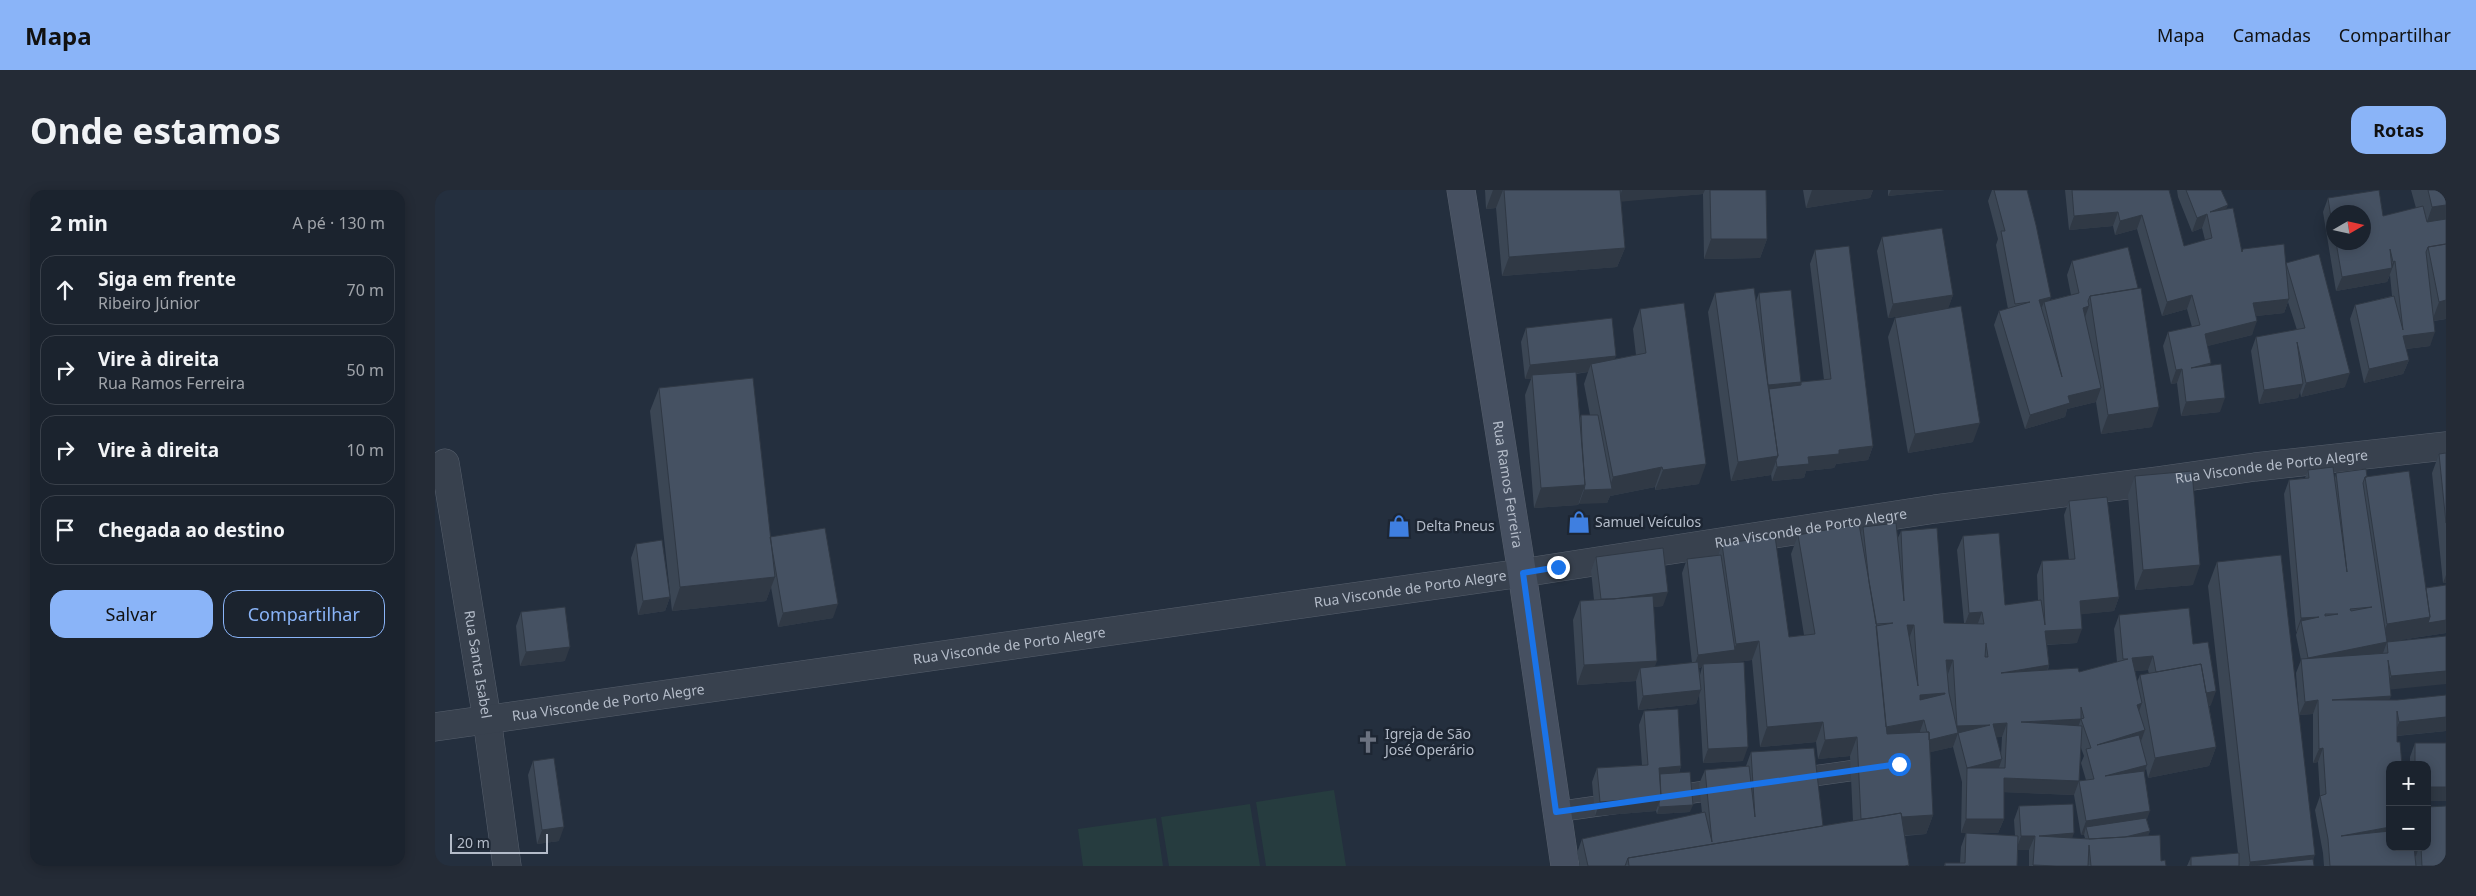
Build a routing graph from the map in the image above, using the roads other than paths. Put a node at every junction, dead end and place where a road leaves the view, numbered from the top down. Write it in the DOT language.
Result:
graph roads {
  1 [pos="1461,190"];
  2 [pos="2446,446"];
  3 [pos="445,463"];
  4 [pos="1523,573"];
  5 [pos="487,719"];
  6 [pos="435,727"];
  7 [pos="1899,764"];
  8 [pos="1771,782"];
  9 [pos="1742,786"];
  10 [pos="1556,812"];
  11 [pos="507,866"];
  12 [pos="1565,866"];
  1 -- 4 [label="main road, Rua Ramos Ferreira"];
  2 -- 4 [label="street, Rua Visconde de Porto Alegre"];
  3 -- 5 [label="street, Rua Santa Isabel"];
  4 -- 5 [label="street, Rua Visconde de Porto Alegre"];
  4 -- 10 [label="main road, Rua Ramos Ferreira"];
  5 -- 6 [label="street, Rua Visconde de Porto Alegre"];
  5 -- 11 [label="street, Rua Santa Isabel"];
  7 -- 8 [label="lane"];
  9 -- 10 [label="lane"];
  10 -- 12 [label="main road, Rua Ramos Ferreira"];
}
